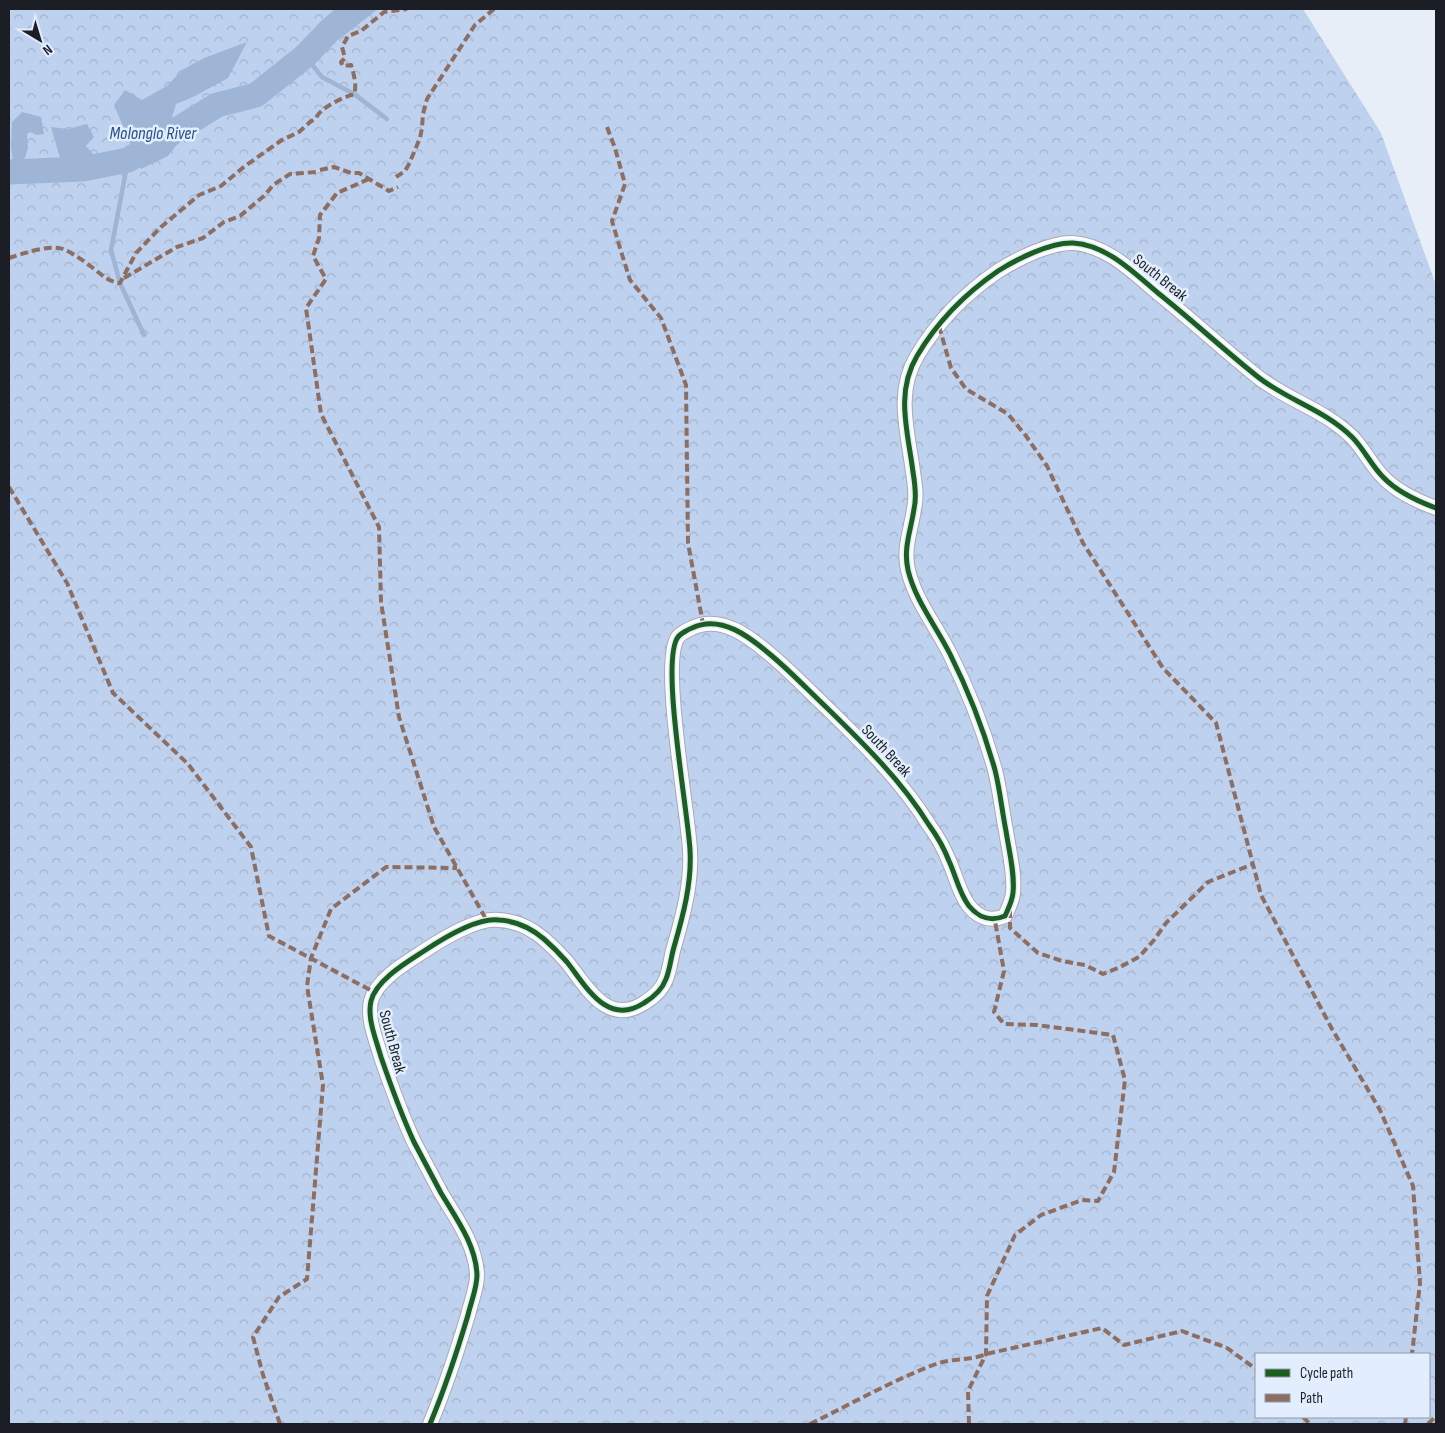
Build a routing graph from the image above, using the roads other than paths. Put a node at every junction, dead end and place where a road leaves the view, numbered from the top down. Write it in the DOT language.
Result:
graph roads {
  1 [pos="1436,508"];
  2 [pos="430,1424"];
  1 -- 2 [label="street, South Break"];
}
